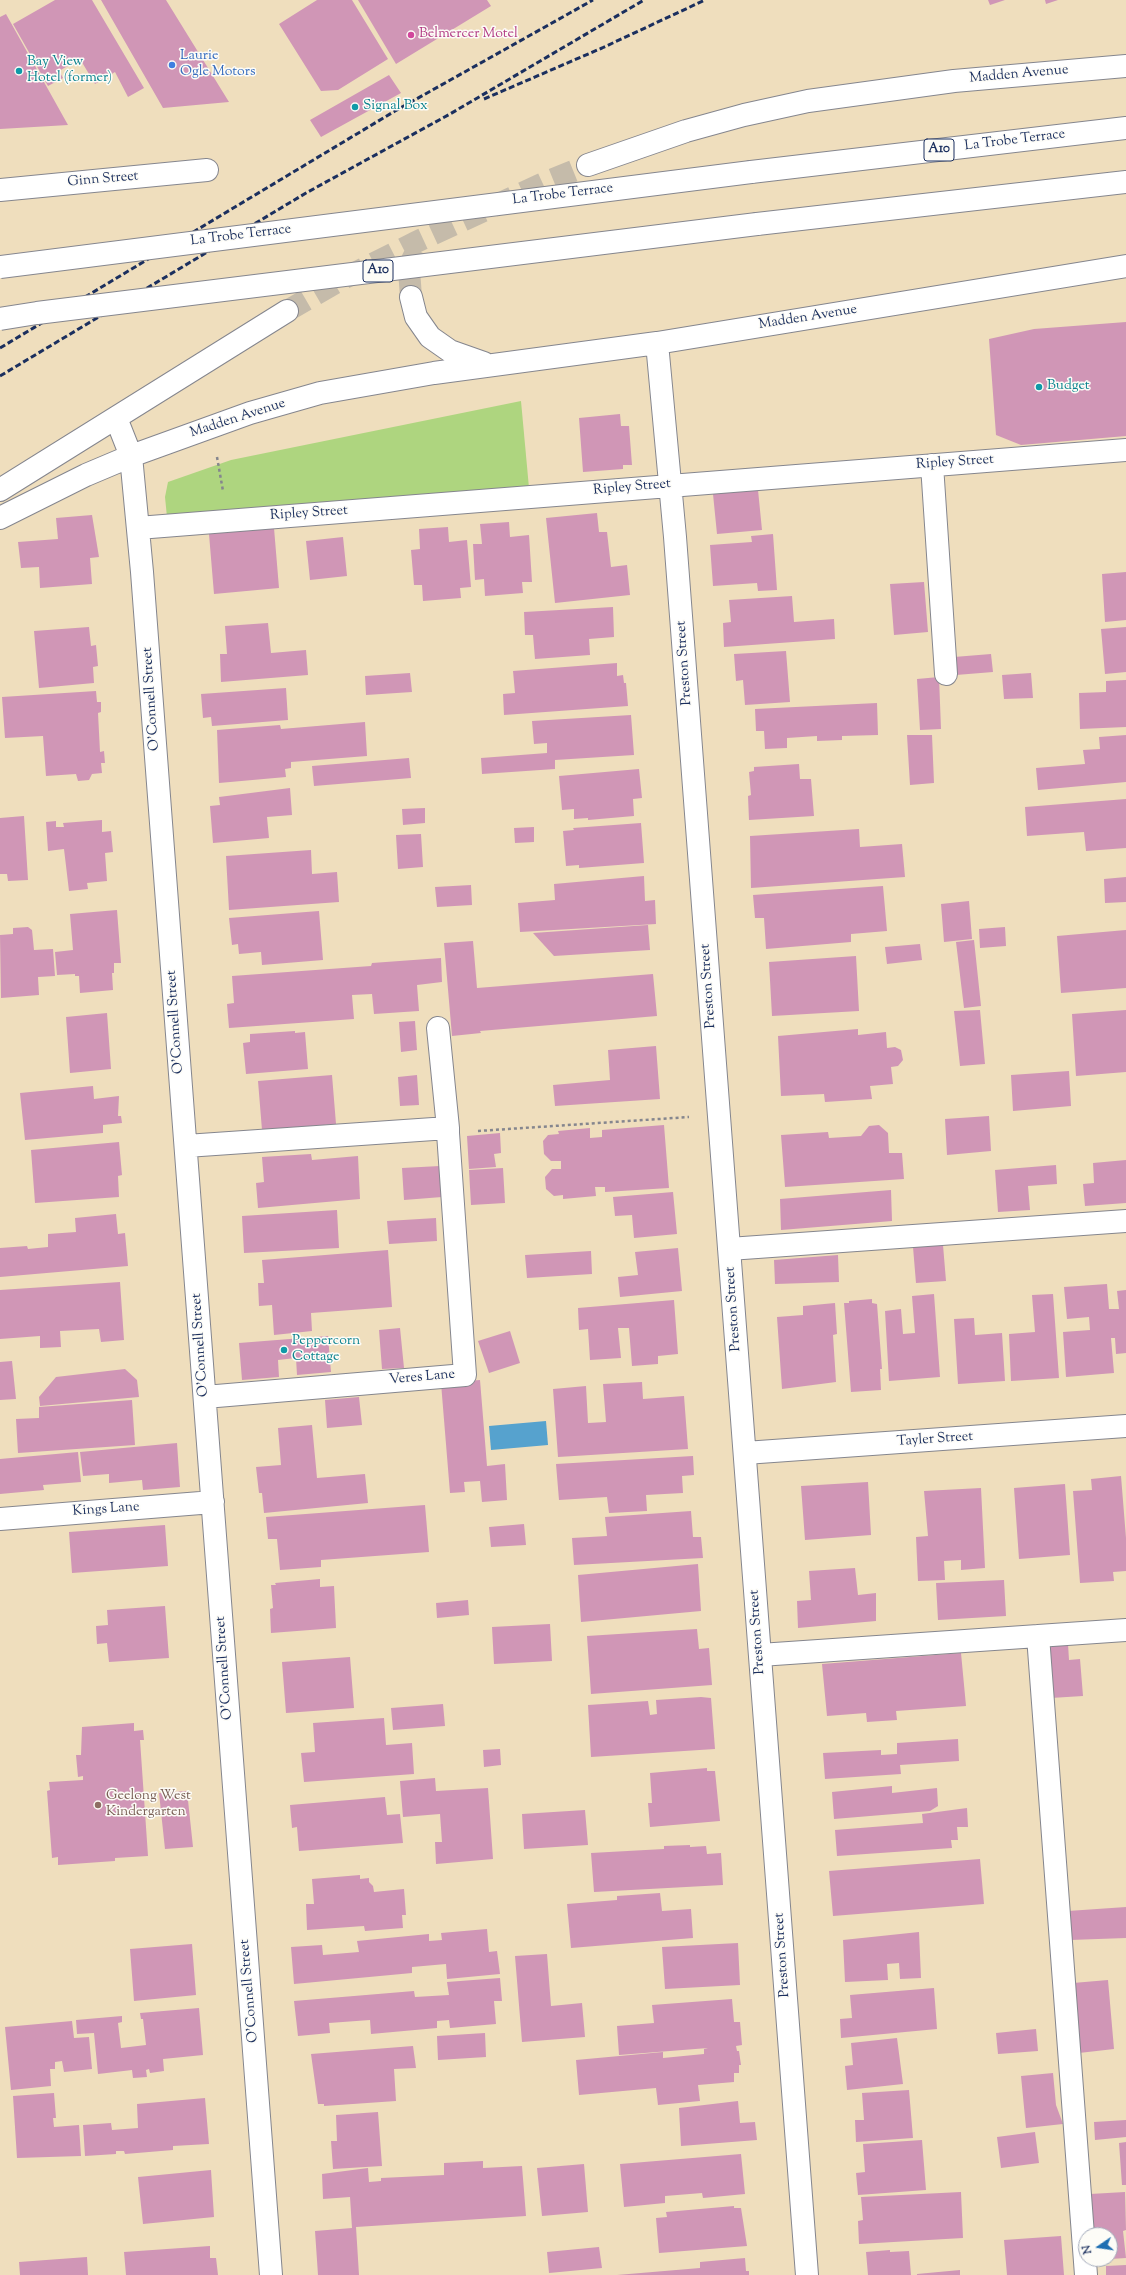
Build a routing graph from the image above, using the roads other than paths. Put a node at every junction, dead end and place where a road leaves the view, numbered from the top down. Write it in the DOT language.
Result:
graph roads {
  1 [pos="1126,66"];
  2 [pos="1126,128"];
  3 [pos="588,166"];
  4 [pos="206,170"];
  5 [pos="1126,182"];
  6 [pos="0,190"];
  7 [pos="1126,266"];
  8 [pos="0,267"];
  9 [pos="411,297"];
  10 [pos="287,311"];
  11 [pos="0,320"];
  12 [pos="657,343"];
  13 [pos="489,365"];
  14 [pos="116,418"];
  15 [pos="1126,450"];
  16 [pos="131,456"];
  17 [pos="932,465"];
  18 [pos="671,485"];
  19 [pos="0,490"];
  20 [pos="0,518"];
  21 [pos="138,528"];
  22 [pos="946,674"];
  23 [pos="438,1028"];
  24 [pos="448,1131"];
  25 [pos="186,1146"];
  26 [pos="1126,1220"];
  27 [pos="729,1249"];
  28 [pos="205,1397"];
  29 [pos="1126,1426"];
  30 [pos="745,1453"];
  31 [pos="213,1502"];
  32 [pos="0,1519"];
  33 [pos="1126,1630"];
  34 [pos="1038,1636"];
  35 [pos="760,1656"];
  36 [pos="271,2275"];
  37 [pos="807,2275"];
  38 [pos="1086,2275"];
  1 -- 3 [label="main road, Madden Avenue"];
  2 -- 8 [label="main road, La Trobe Terrace / A10, bridge"];
  4 -- 6 [label="main road, Ginn Street"];
  5 -- 11 [label="main road, A10, bridge"];
  7 -- 12 [label="main road, Madden Avenue"];
  9 -- 13 [label="main road, Madden Avenue"];
  10 -- 14 [label="main road"];
  12 -- 13 [label="main road, Madden Avenue"];
  12 -- 18 [label="main road, Preston Street"];
  13 -- 16 [label="main road, Madden Avenue"];
  14 -- 16 [label="main road, O'Connell Street"];
  14 -- 19 [label="main road"];
  15 -- 17 [label="main road, Ripley Street"];
  16 -- 20 [label="main road, Madden Avenue"];
  16 -- 21 [label="main road, O'Connell Street"];
  17 -- 18 [label="main road, Ripley Street"];
  17 -- 22 [label="main road"];
  18 -- 21 [label="main road, Ripley Street"];
  18 -- 27 [label="main road, Preston Street"];
  21 -- 25 [label="main road, O'Connell Street"];
  23 -- 24 [label="main road, Veres Lane"];
  24 -- 25 [label="main road"];
  24 -- 28 [label="main road, Veres Lane"];
  25 -- 28 [label="main road, O'Connell Street"];
  26 -- 27 [label="main road"];
  27 -- 30 [label="main road, Preston Street"];
  28 -- 31 [label="main road, O'Connell Street"];
  29 -- 30 [label="main road, Tayler Street"];
  30 -- 35 [label="main road, Preston Street"];
  31 -- 32 [label="main road, Kings Lane"];
  31 -- 36 [label="main road, O'Connell Street"];
  33 -- 34 [label="main road"];
  34 -- 35 [label="main road"];
  34 -- 38 [label="main road"];
  35 -- 37 [label="main road, Preston Street"];
}
